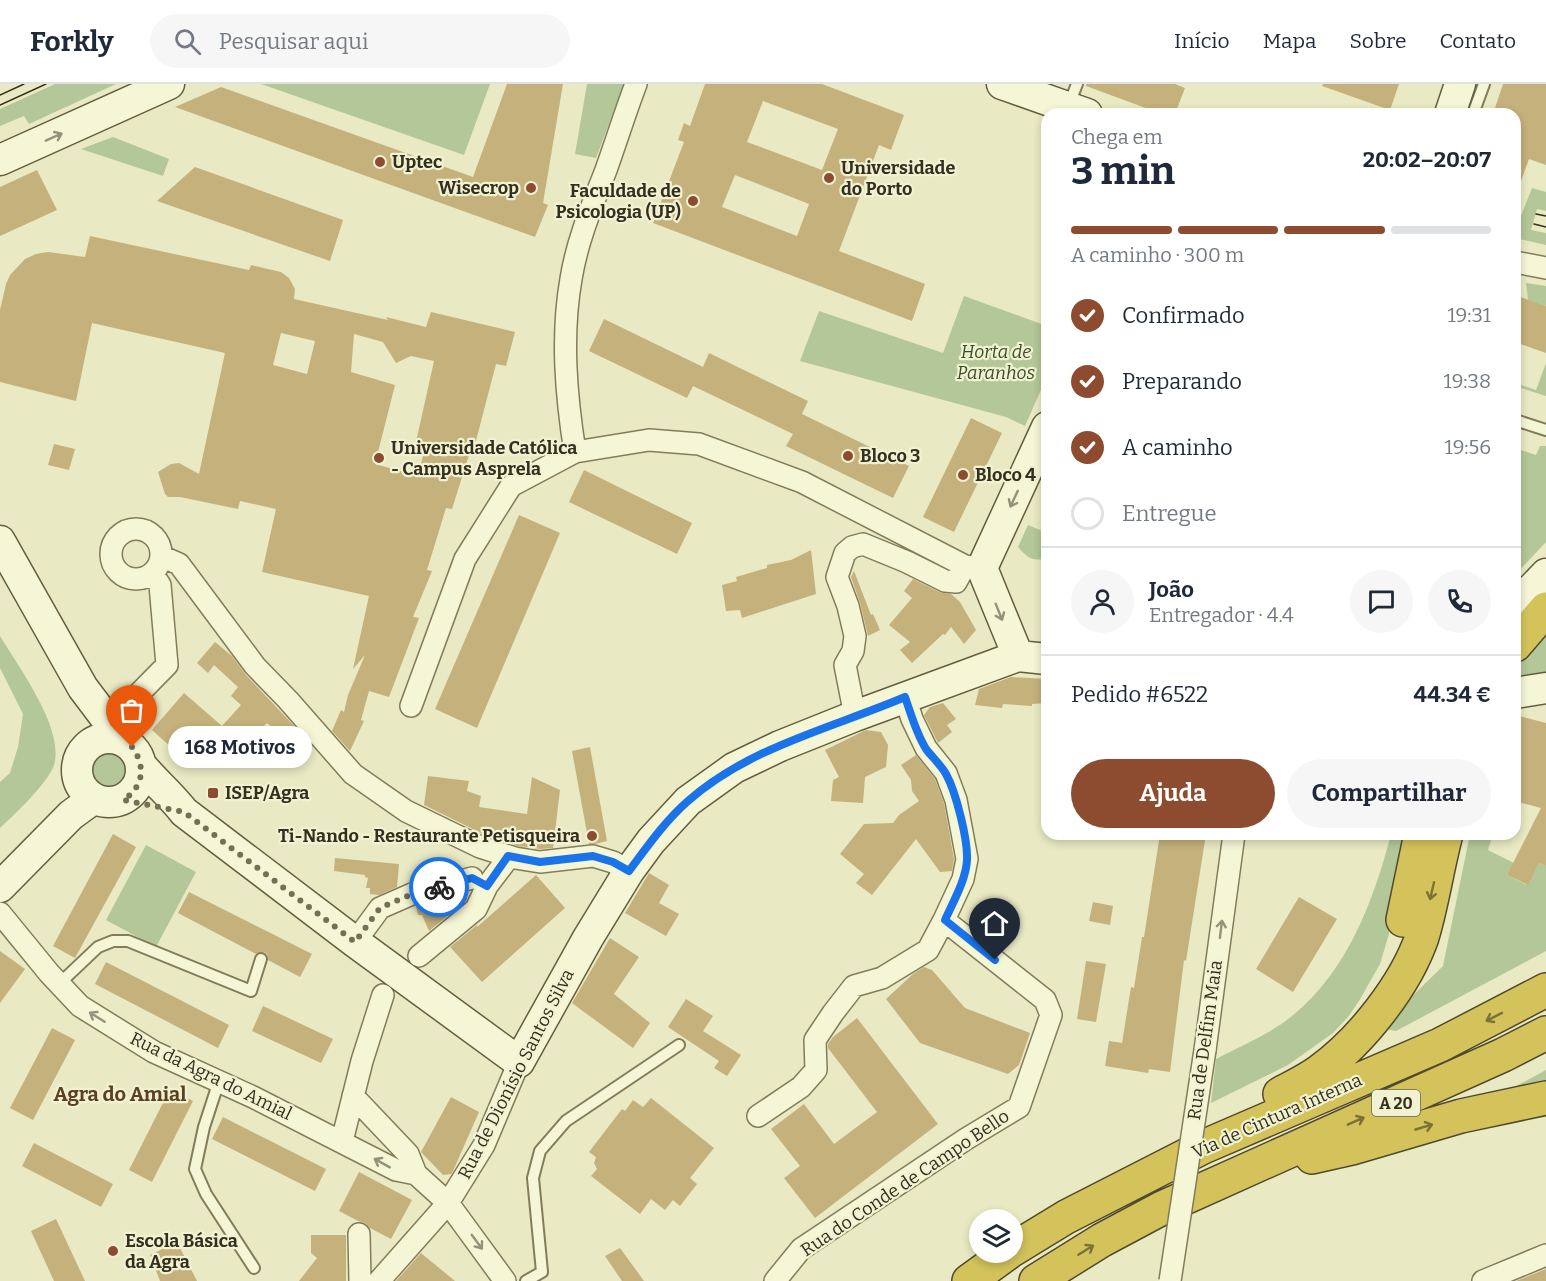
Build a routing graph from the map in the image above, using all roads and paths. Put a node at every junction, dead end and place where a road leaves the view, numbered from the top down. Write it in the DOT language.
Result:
graph roads {
  1 [pos="169,84"];
  2 [pos="636,84"];
  3 [pos="1002,84"];
  4 [pos="1461,84"];
  5 [pos="1484,84"];
  6 [pos="1077,102"];
  7 [pos="1452,108"];
  8 [pos="1475,108"];
  9 [pos="0,160"];
  10 [pos="1521,263"];
  11 [pos="1546,268"];
  12 [pos="1521,422"];
  13 [pos="1546,430"];
  14 [pos="1041,439"];
  15 [pos="575,452"];
  16 [pos="0,542"];
  17 [pos="974,567"];
  18 [pos="1546,574"];
  19 [pos="1521,600"];
  20 [pos="1546,609"];
  21 [pos="1521,638"];
  22 [pos="1033,658"];
  23 [pos="83,688"];
  24 [pos="905,697"];
  25 [pos="411,706"];
  26 [pos="855,716"];
  27 [pos="117,732"];
  28 [pos="80,761"];
  29 [pos="141,765"];
  30 [pos="93,799"];
  31 [pos="123,800"];
  32 [pos="184,812"];
  33 [pos="1233,840"];
  34 [pos="1420,840"];
  35 [pos="1445,840"];
  36 [pos="480,847"];
  37 [pos="508,856"];
  38 [pos="0,865"];
  39 [pos="629,871"];
  40 [pos="479,882"];
  41 [pos="0,887"];
  42 [pos="0,913"];
  43 [pos="945,920"];
  44 [pos="355,942"];
  45 [pos="419,956"];
  46 [pos="261,959"];
  47 [pos="59,984"];
  48 [pos="1546,990"];
  49 [pos="383,995"];
  50 [pos="1368,1025"];
  51 [pos="1546,1033"];
  52 [pos="679,1045"];
  53 [pos="519,1062"];
  54 [pos="219,1081"];
  55 [pos="353,1096"];
  56 [pos="1546,1098"];
  57 [pos="758,1116"];
  58 [pos="342,1141"];
  59 [pos="1203,1147"];
  60 [pos="1245,1171"];
  61 [pos="416,1174"];
  62 [pos="448,1203"];
  63 [pos="359,1234"];
  64 [pos="1023,1243"];
  65 [pos="1546,1255"];
  66 [pos="994,1263"];
  67 [pos="254,1268"];
  68 [pos="360,1281"];
  69 [pos="379,1281"];
  70 [pos="505,1281"];
  71 [pos="526,1281"];
  72 [pos="775,1281"];
  73 [pos="969,1281"];
  74 [pos="1036,1281"];
  75 [pos="1170,1281"];
  76 [pos="1483,1281"];
  9 -- 1 [label="main road, one-way"];
  2 -- 15 [label="street"];
  3 -- 6 [label="main road"];
  4 -- 7 [label="main road"];
  5 -- 8 [label="lane"];
  10 -- 11 [label="street"];
  12 -- 13 [label="lane"];
  14 -- 17 [label="main road, one-way"];
  15 -- 17 [label="street"];
  15 -- 25 [label="street"];
  16 -- 23 [label="main road"];
  17 -- 22 [label="main road, one-way"];
  17 -- 26 [label="street"];
  18 -- 19 [label="main road"];
  20 -- 21 [label="highway"];
  22 -- 24 [label="main road, Rua de Dionísio Santos Silva"];
  23 -- 27 [label="main road"];
  23 -- 28 [label="main road"];
  24 -- 26 [label="main road, Rua de Dionísio Santos Silva"];
  24 -- 43 [label="street"];
  26 -- 39 [label="main road, Rua de Dionísio Santos Silva"];
  27 -- 28 [label="main road"];
  27 -- 29 [label="main road"];
  27 -- 36 [label="street"];
  28 -- 30 [label="main road"];
  28 -- 38 [label="main road"];
  29 -- 31 [label="main road"];
  29 -- 32 [label="main road"];
  30 -- 31 [label="main road"];
  30 -- 41 [label="main road"];
  31 -- 32 [label="main road"];
  32 -- 44 [label="main road"];
  75 -- 33 [label="street, Rua de Delfim Maia, one-way, bridge"];
  34 -- 50 [label="highway"];
  35 -- 50 [label="highway, one-way"];
  36 -- 37 [label="street"];
  36 -- 40 [label="street"];
  37 -- 39 [label="street"];
  37 -- 40 [label="street"];
  39 -- 53 [label="main road, Rua de Dionísio Santos Silva"];
  40 -- 44 [label="street"];
  40 -- 45 [label="street"];
  42 -- 47 [label="street, Rua da Agra do Amial"];
  43 -- 57 [label="street"];
  43 -- 72 [label="street, Rua do Conde de Campo Bello"];
  44 -- 53 [label="main road"];
  46 -- 47 [label="lane"];
  54 -- 47 [label="street, Rua da Agra do Amial, one-way"];
  48 -- 59 [label="highway, Via de Cintura Interna / A 20, one-way"];
  49 -- 55 [label="street"];
  50 -- 59 [label="highway"];
  60 -- 51 [label="highway, Via de Cintura Interna / A 20, one-way"];
  52 -- 71 [label="lane"];
  53 -- 62 [label="street, Rua de Dionísio Santos Silva"];
  54 -- 58 [label="street, Rua da Agra do Amial"];
  54 -- 67 [label="lane"];
  55 -- 58 [label="street"];
  55 -- 61 [label="street"];
  60 -- 56 [label="highway, one-way"];
  61 -- 58 [label="street, Rua da Agra do Amial, one-way"];
  59 -- 64 [label="highway, Via de Cintura Interna / A 20"];
  74 -- 60 [label="highway, Via de Cintura Interna / A 20, one-way"];
  61 -- 62 [label="street, Rua da Agra do Amial"];
  62 -- 69 [label="street, Rua de Dionísio Santos Silva"];
  62 -- 70 [label="street, Rua da Agra do Amial, one-way"];
  63 -- 68 [label="street"];
  65 -- 76 [label="street"];
  66 -- 73 [label="highway, Via de Cintura Interna / A 20"];
}
